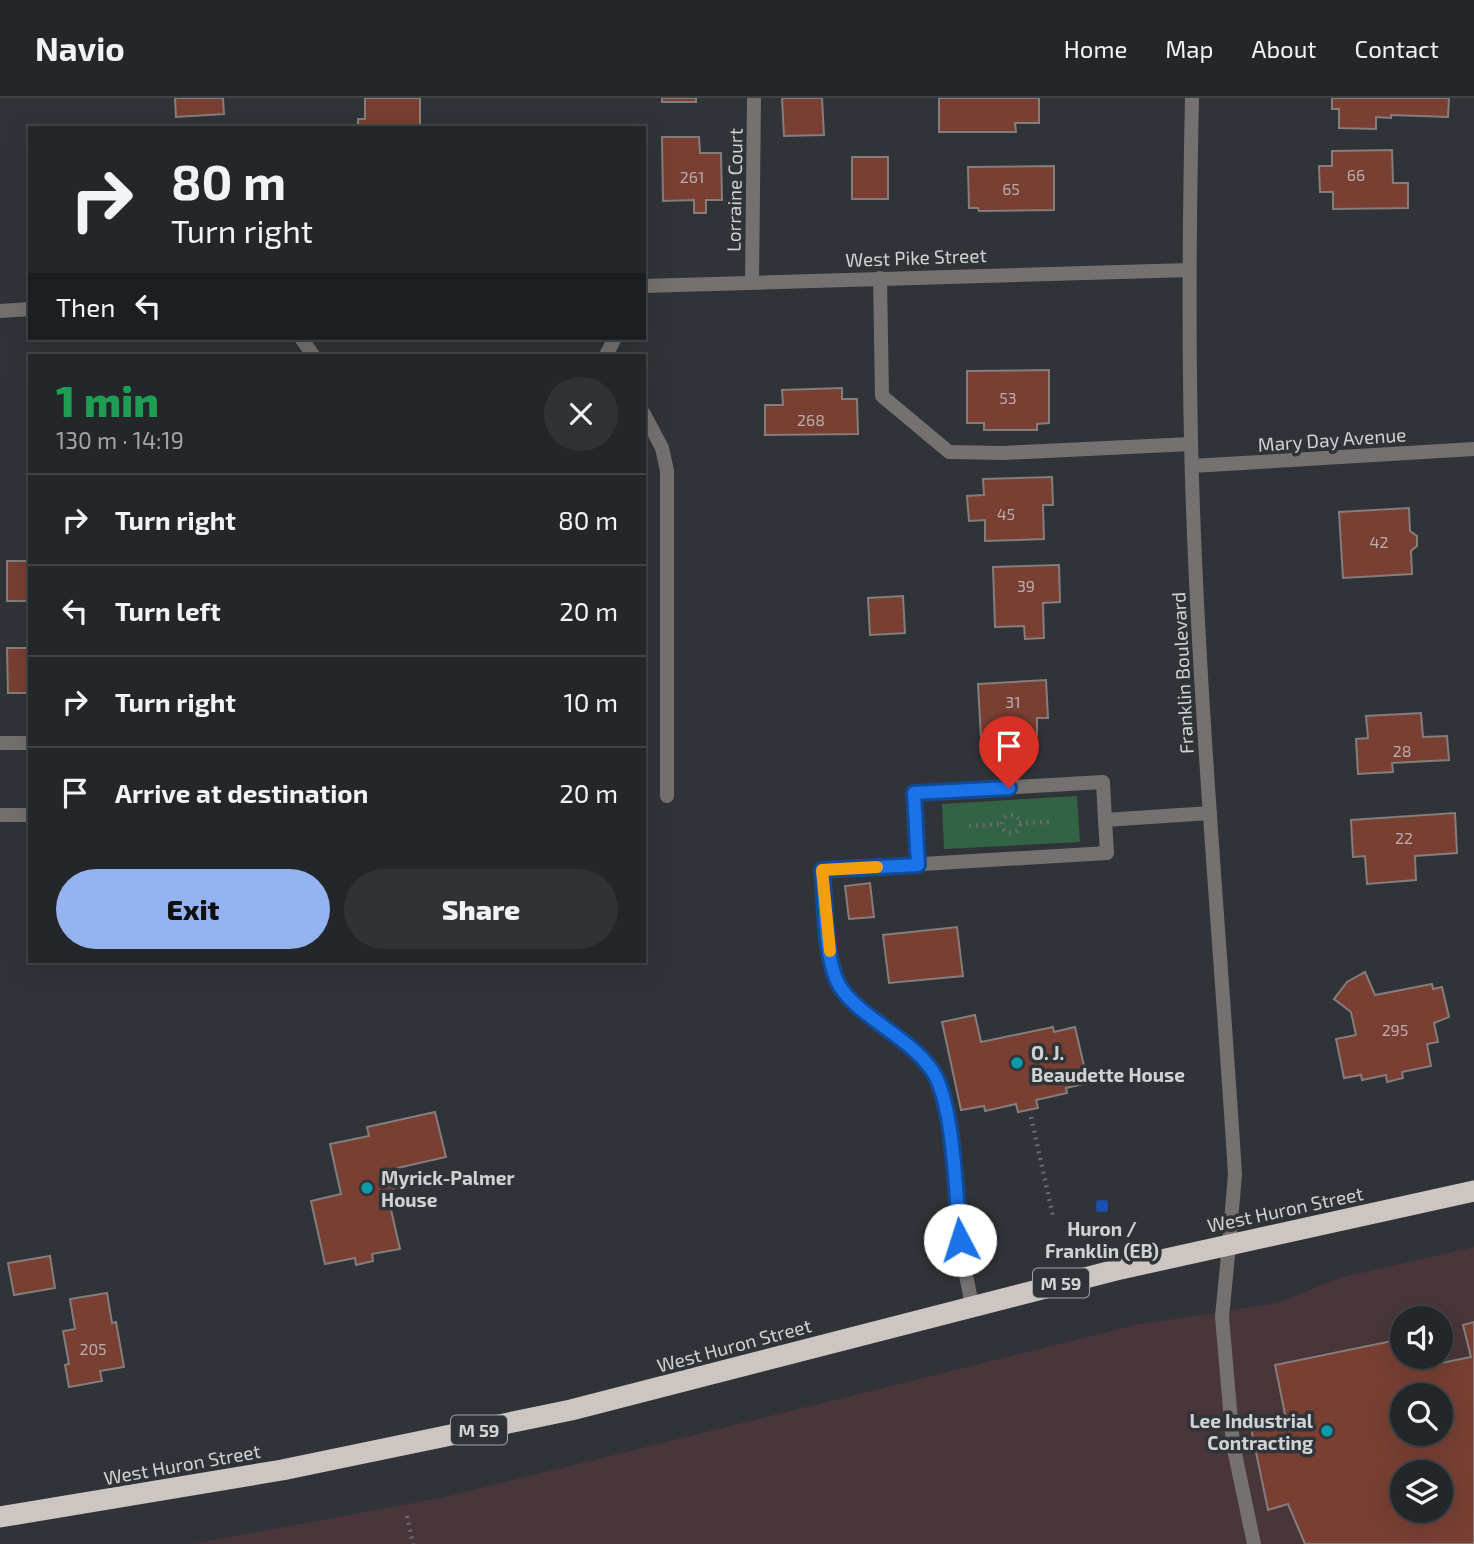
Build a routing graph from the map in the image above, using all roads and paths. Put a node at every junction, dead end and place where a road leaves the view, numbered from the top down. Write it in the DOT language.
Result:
graph roads {
  1 [pos="754,98"];
  2 [pos="1192,98"];
  3 [pos="1189,270"];
  4 [pos="880,278"];
  5 [pos="752,282"];
  6 [pos="646,286"];
  7 [pos="28,309"];
  8 [pos="0,311"];
  9 [pos="646,418"];
  10 [pos="1191,444"];
  11 [pos="1474,449"];
  12 [pos="1192,466"];
  13 [pos="0,743"];
  14 [pos="28,743"];
  15 [pos="667,796"];
  16 [pos="1210,813"];
  17 [pos="0,815"];
  18 [pos="28,815"];
  19 [pos="1105,820"];
  20 [pos="1052,822"];
  21 [pos="1019,823"];
  22 [pos="1002,824"];
  23 [pos="969,826"];
  24 [pos="918,865"];
  25 [pos="1031,1116"];
  26 [pos="1474,1191"];
  27 [pos="1053,1216"];
  28 [pos="1228,1245"];
  29 [pos="972,1306"];
  30 [pos="407,1516"];
  31 [pos="0,1517"];
  32 [pos="413,1544"];
  33 [pos="1254,1544"];
  1 -- 5 [label="street, Lorraine Court"];
  2 -- 3 [label="street, Franklin Boulevard"];
  3 -- 4 [label="street, West Pike Street"];
  3 -- 10 [label="street, Franklin Boulevard"];
  4 -- 5 [label="street, West Pike Street"];
  4 -- 10 [label="street"];
  5 -- 6 [label="street, West Pike Street"];
  7 -- 8 [label="street"];
  9 -- 15 [label="street"];
  10 -- 12 [label="street, Franklin Boulevard"];
  11 -- 12 [label="street, Mary Day Avenue"];
  12 -- 16 [label="street, Franklin Boulevard"];
  13 -- 14 [label="street"];
  16 -- 19 [label="street"];
  16 -- 28 [label="street, Franklin Boulevard"];
  17 -- 18 [label="street"];
  19 -- 24 [label="street"];
  19 -- 24 [label="street"];
  20 -- 21 [label="path"];
  21 -- 22 [label="path"];
  21 -- 22 [label="path"];
  22 -- 23 [label="path"];
  24 -- 29 [label="street"];
  25 -- 27 [label="path"];
  26 -- 28 [label="highway, West Huron Street / M 59"];
  28 -- 29 [label="highway, West Huron Street / M 59"];
  28 -- 33 [label="street, Franklin Boulevard"];
  29 -- 31 [label="highway, West Huron Street / M 59"];
  30 -- 32 [label="path"];
}
